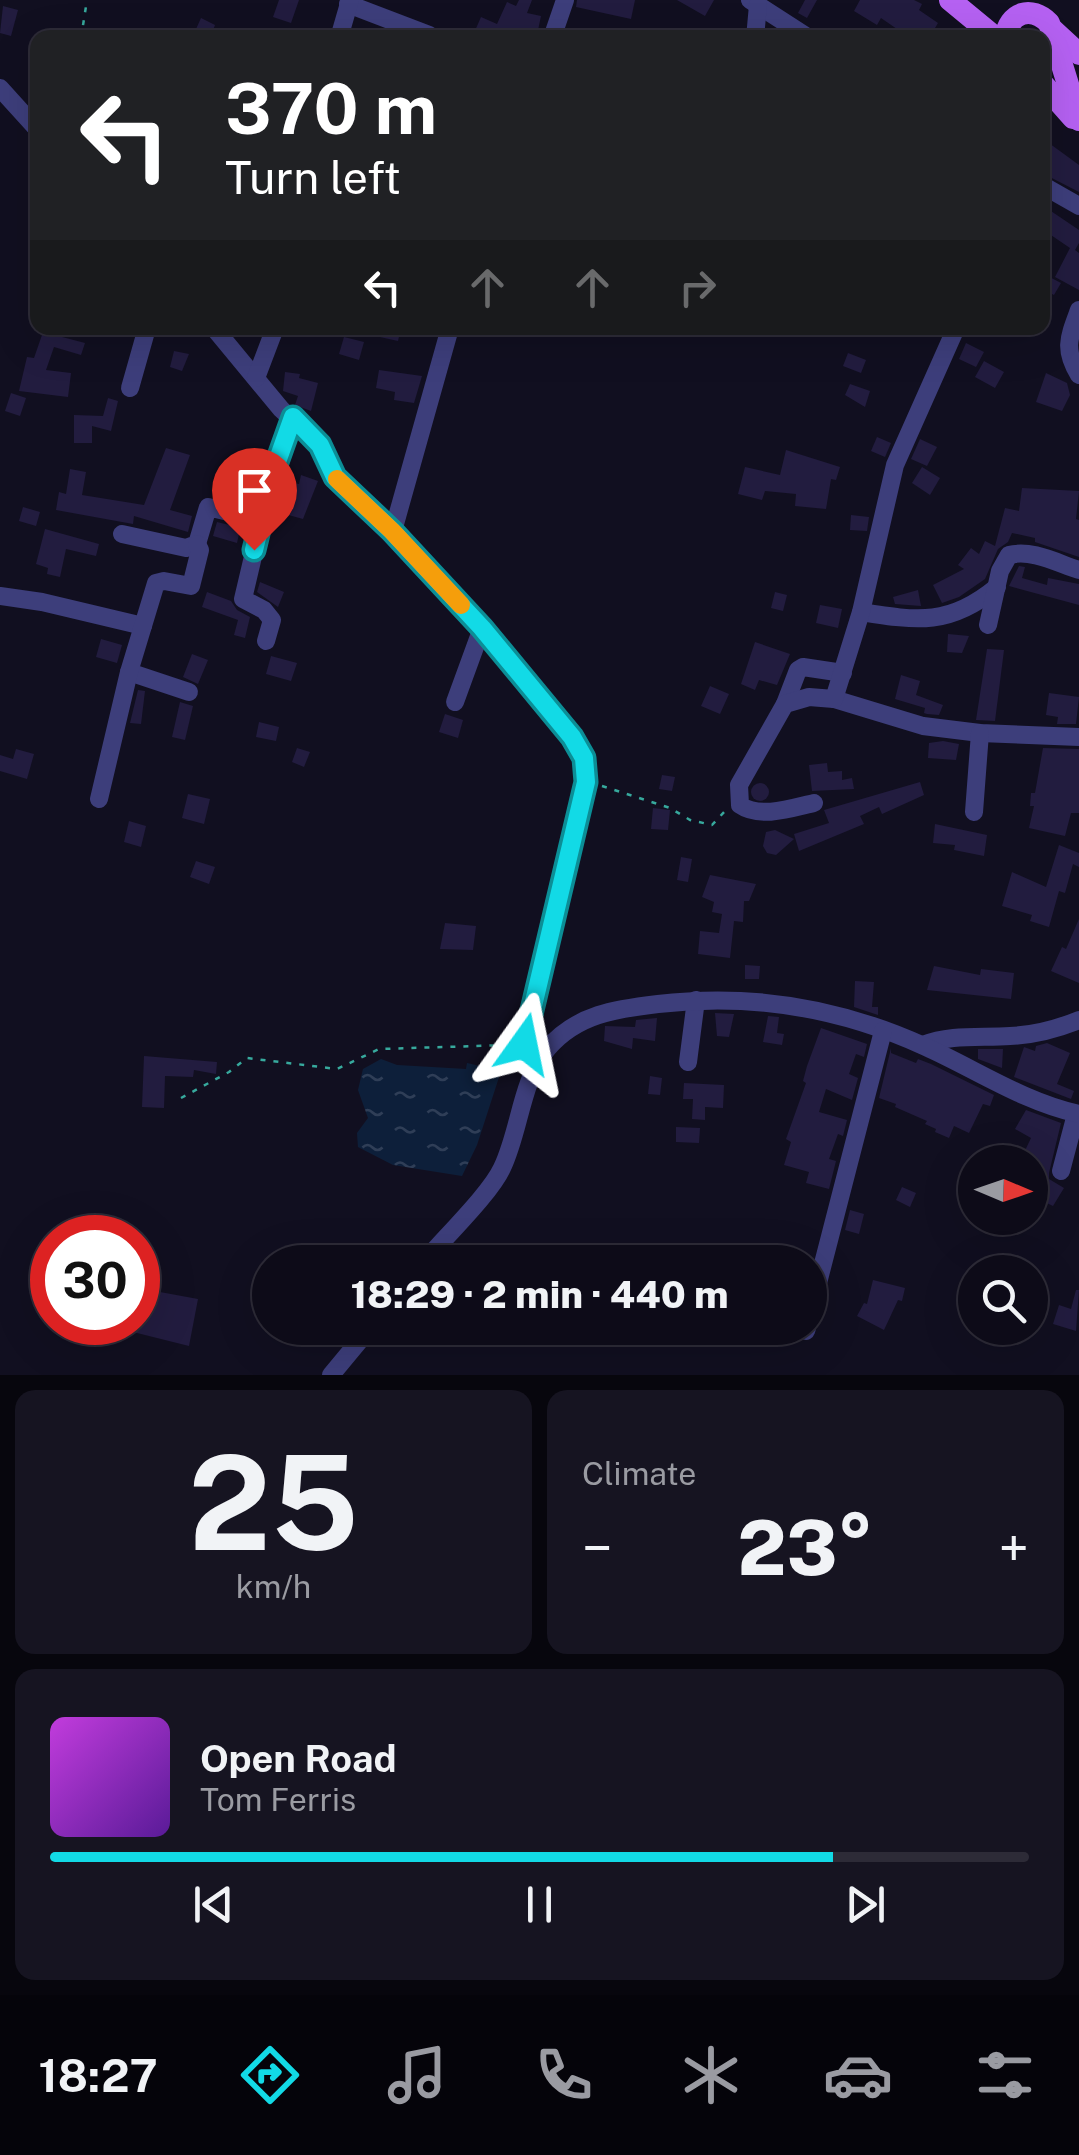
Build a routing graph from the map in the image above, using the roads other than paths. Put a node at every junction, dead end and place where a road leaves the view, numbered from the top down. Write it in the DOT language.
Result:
graph roads {
  1 [pos="565,0"];
  2 [pos="950,0"];
  3 [pos="349,2"];
  4 [pos="754,3"];
  5 [pos="1007,16"];
  6 [pos="341,30"];
  7 [pos="416,30"];
  8 [pos="555,30"];
  9 [pos="755,30"];
  10 [pos="796,30"];
  11 [pos="1036,30"];
  12 [pos="1052,42"];
  13 [pos="0,88"];
  14 [pos="1050,91"];
  15 [pos="30,121"];
  16 [pos="1079,122"];
  17 [pos="1050,190"];
  18 [pos="1079,206"];
  19 [pos="1079,310"];
  20 [pos="144,335"];
  21 [pos="220,335"];
  22 [pos="272,335"];
  23 [pos="448,335"];
  24 [pos="953,335"];
  25 [pos="1079,375"];
  26 [pos="256,378"];
  27 [pos="130,388"];
  28 [pos="293,417"];
  29 [pos="261,520"];
  30 [pos="392,531"];
  31 [pos="122,534"];
  32 [pos="197,544"];
  33 [pos="1079,570"];
  34 [pos="996,587"];
  35 [pos="0,596"];
  36 [pos="860,612"];
  37 [pos="143,626"];
  38 [pos="988,626"];
  39 [pos="482,628"];
  40 [pos="266,641"];
  41 [pos="129,672"];
  42 [pos="843,672"];
  43 [pos="189,692"];
  44 [pos="834,699"];
  45 [pos="455,702"];
  46 [pos="784,704"];
  47 [pos="980,733"];
  48 [pos="1079,738"];
  49 [pos="99,799"];
  50 [pos="814,803"];
  51 [pos="974,812"];
  52 [pos="696,1000"];
  53 [pos="1079,1020"];
  54 [pos="883,1032"];
  55 [pos="923,1045"];
  56 [pos="688,1062"];
  57 [pos="537,1063"];
  58 [pos="1078,1114"];
  59 [pos="1061,1171"];
  60 [pos="439,1245"];
  61 [pos="827,1247"];
  62 [pos="356,1345"];
  63 [pos="331,1375"];
  1 -- 8 [label="street"];
  2 -- 5 [label="main road"];
  3 -- 6 [label="street"];
  3 -- 7 [label="street"];
  4 -- 9 [label="street"];
  4 -- 10 [label="street"];
  5 -- 11 [label="main road"];
  12 -- 16 [label="main road"];
  13 -- 15 [label="street"];
  14 -- 16 [label="main road"];
  17 -- 18 [label="street"];
  19 -- 25 [label="street"];
  20 -- 27 [label="street"];
  21 -- 26 [label="street"];
  22 -- 26 [label="street"];
  23 -- 30 [label="street"];
  24 -- 36 [label="street"];
  26 -- 28 [label="street"];
  28 -- 29 [label="street"];
  28 -- 30 [label="street"];
  29 -- 32 [label="street"];
  29 -- 40 [label="street"];
  30 -- 39 [label="street"];
  31 -- 32 [label="street"];
  32 -- 37 [label="street"];
  33 -- 34 [label="street"];
  34 -- 36 [label="street"];
  34 -- 38 [label="street"];
  35 -- 37 [label="street"];
  36 -- 42 [label="street"];
  37 -- 41 [label="street"];
  39 -- 45 [label="street"];
  39 -- 57 [label="street"];
  41 -- 43 [label="street"];
  41 -- 49 [label="street"];
  42 -- 44 [label="street"];
  42 -- 46 [label="street"];
  44 -- 46 [label="street"];
  44 -- 47 [label="street"];
  46 -- 50 [label="street"];
  47 -- 48 [label="street"];
  47 -- 51 [label="street"];
  52 -- 54 [label="street"];
  52 -- 56 [label="street"];
  52 -- 57 [label="street"];
  53 -- 55 [label="street"];
  54 -- 55 [label="street"];
  54 -- 61 [label="street"];
  55 -- 58 [label="street"];
  57 -- 60 [label="street"];
  58 -- 59 [label="street"];
  62 -- 63 [label="street"];
}
